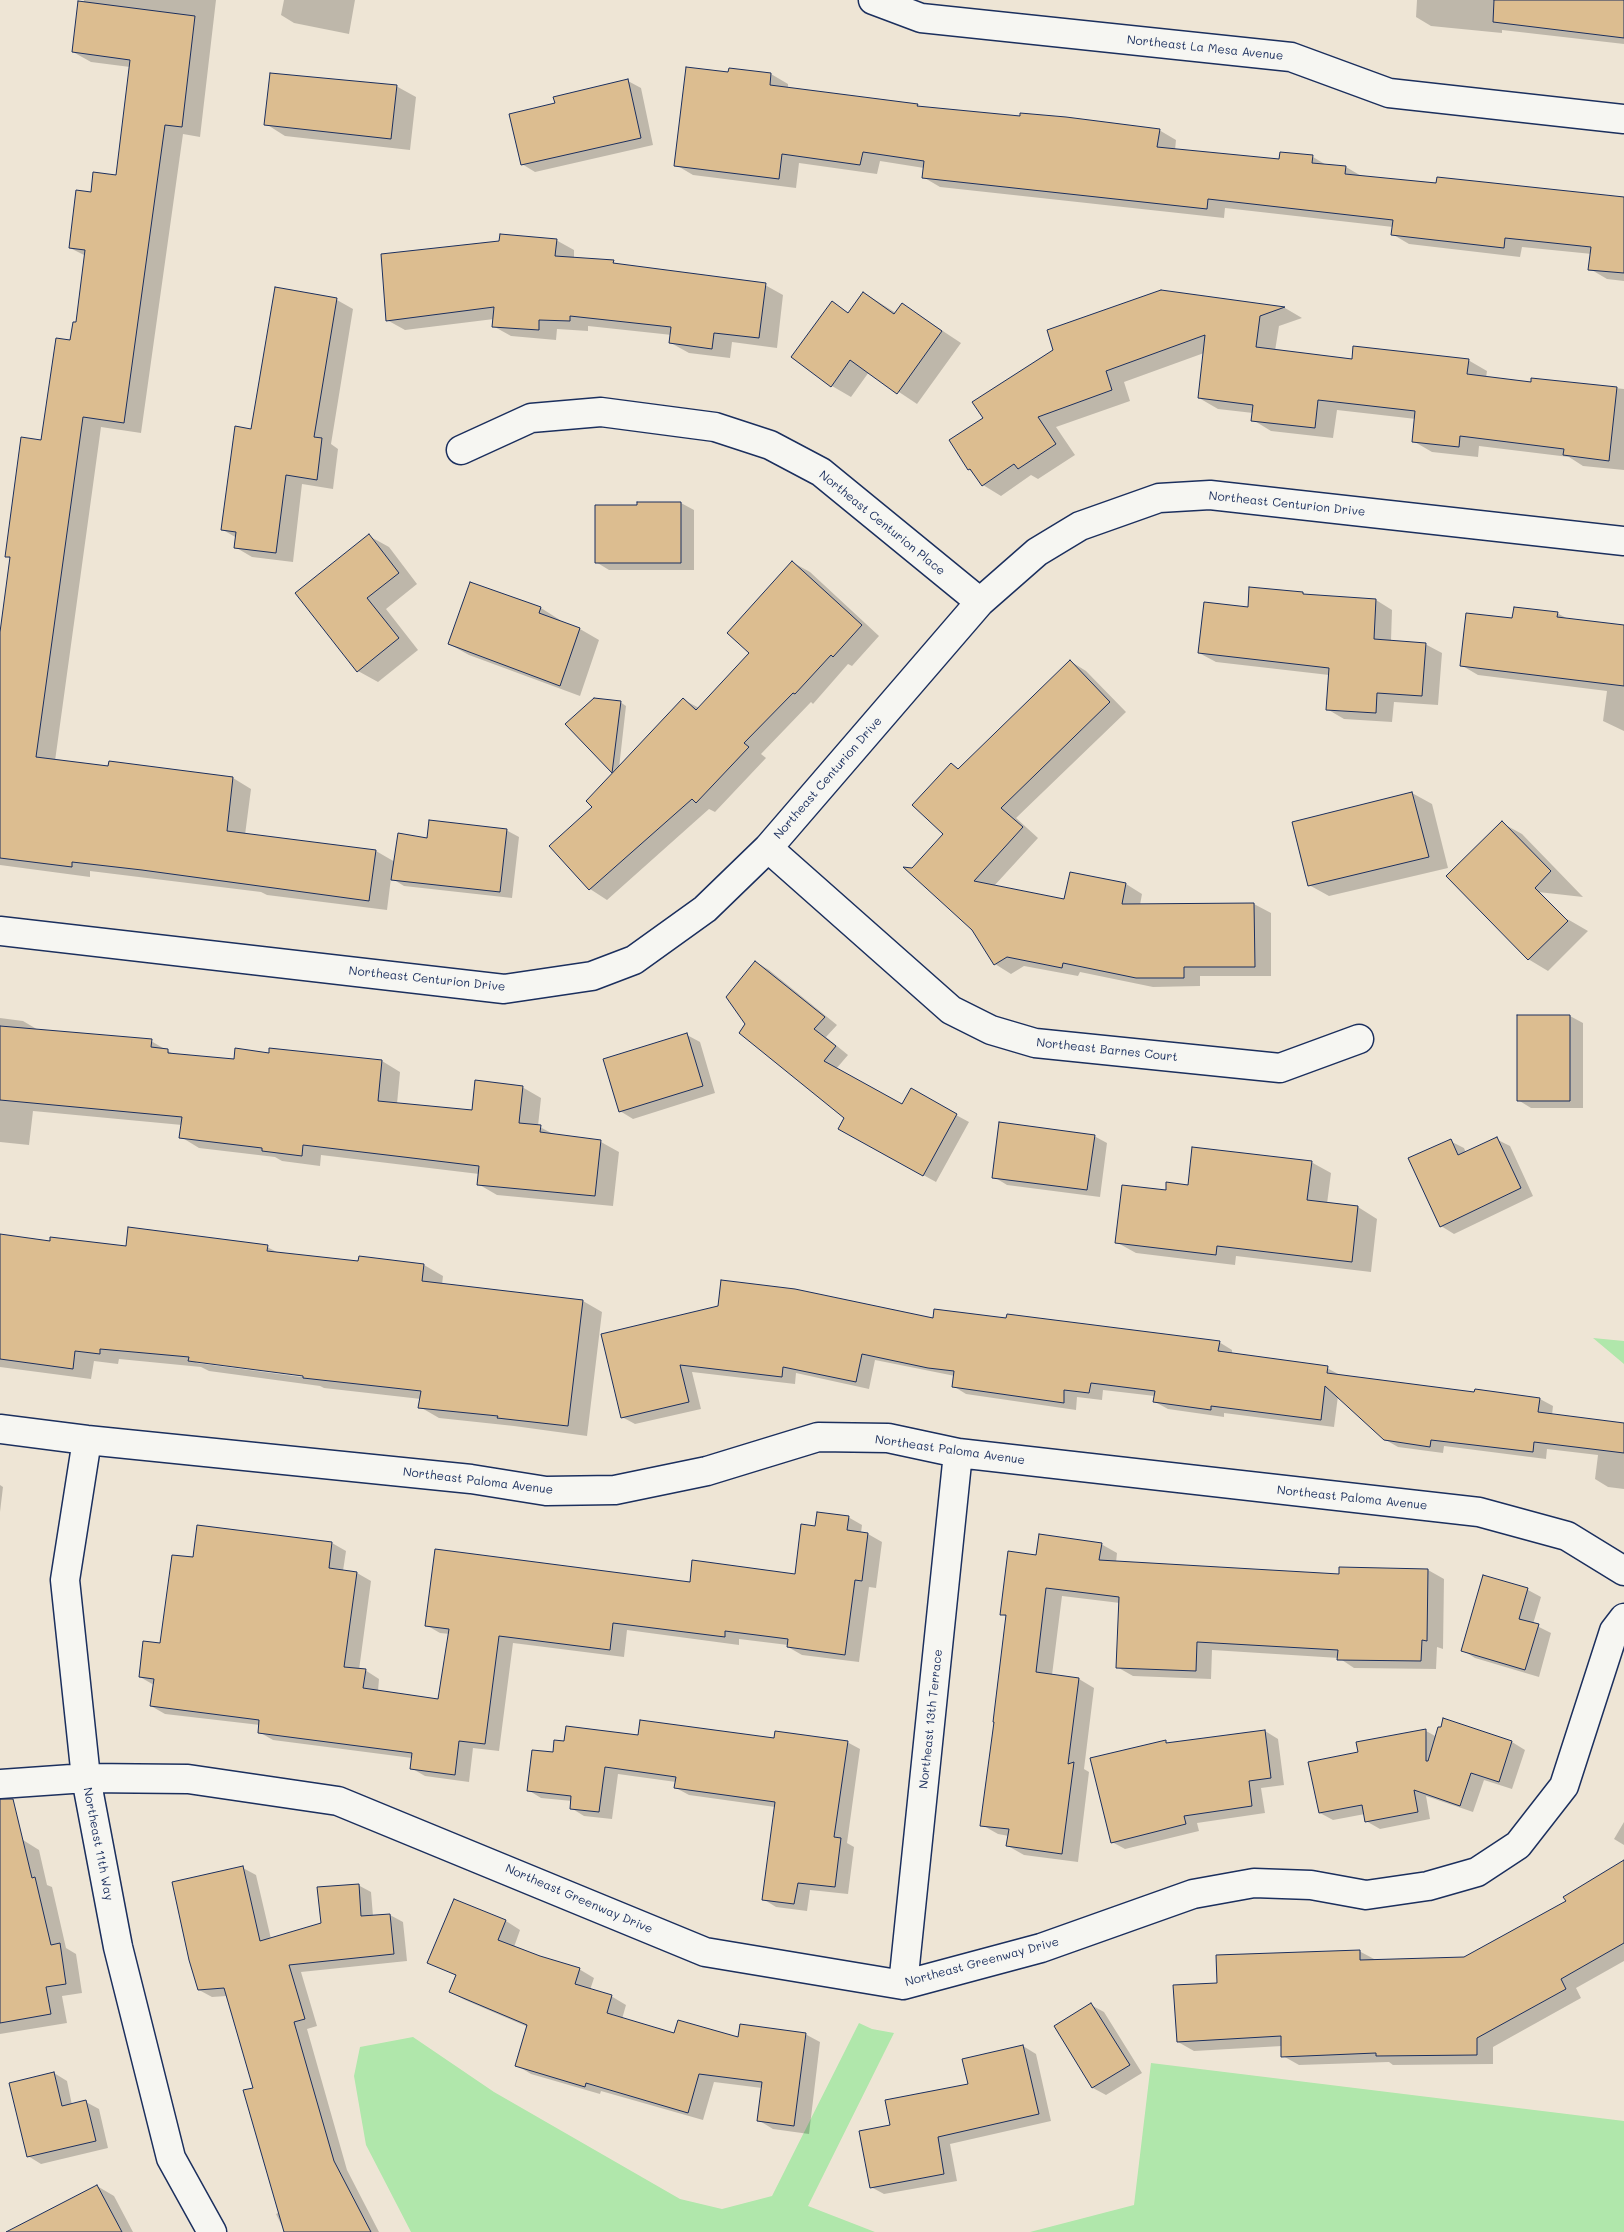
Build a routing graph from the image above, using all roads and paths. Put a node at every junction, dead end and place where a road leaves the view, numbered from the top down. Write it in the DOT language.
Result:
graph roads {
  1 [pos="872,0"];
  2 [pos="1624,119"];
  3 [pos="462,450"];
  4 [pos="1624,541"];
  5 [pos="980,602"];
  6 [pos="768,848"];
  7 [pos="0,930"];
  8 [pos="1359,1039"];
  9 [pos="0,1429"];
  10 [pos="87,1440"];
  11 [pos="958,1453"];
  12 [pos="1624,1571"];
  13 [pos="1624,1618"];
  14 [pos="86,1778"];
  15 [pos="0,1784"];
  16 [pos="903,1985"];
  17 [pos="212,2232"];
  1 -- 2 [label="street, Northeast La Mesa Avenue"];
  3 -- 5 [label="street, Northeast Centurion Place"];
  4 -- 5 [label="street, Northeast Centurion Drive"];
  5 -- 6 [label="street, Northeast Centurion Drive"];
  6 -- 7 [label="street, Northeast Centurion Drive"];
  6 -- 8 [label="street, Northeast Barnes Court"];
  9 -- 10 [label="street, Northeast Paloma Avenue"];
  10 -- 11 [label="street, Northeast Paloma Avenue"];
  10 -- 14 [label="street, Northeast 11th Way"];
  11 -- 12 [label="street, Northeast Paloma Avenue"];
  11 -- 16 [label="street, Northeast 13th Terrace"];
  13 -- 16 [label="street, Northeast Greenway Drive"];
  14 -- 15 [label="street, Northeast Greenway Drive"];
  14 -- 16 [label="street, Northeast Greenway Drive"];
  14 -- 17 [label="street, Northeast 11th Way"];
}
